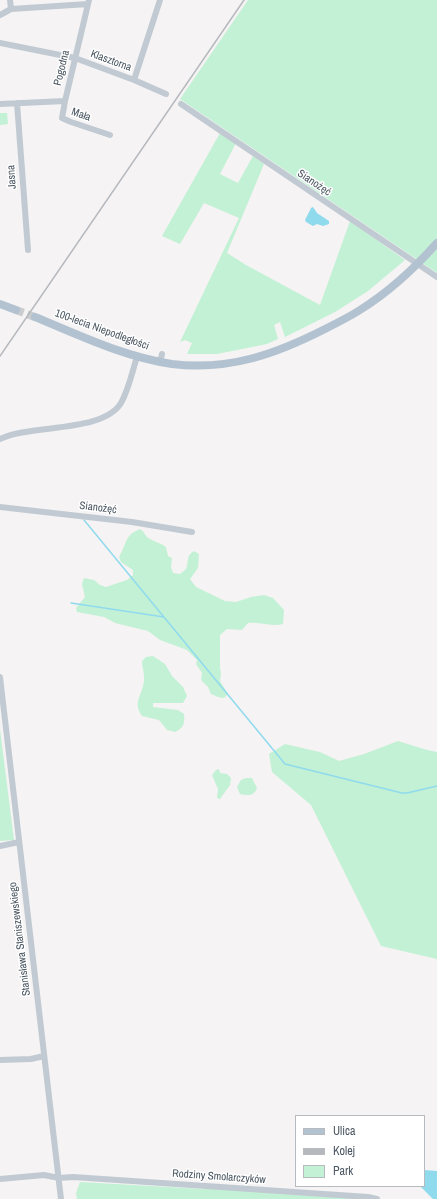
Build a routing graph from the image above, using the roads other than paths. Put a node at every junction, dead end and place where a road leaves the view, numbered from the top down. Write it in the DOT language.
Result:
graph roads {
  1 [pos="10,0"];
  2 [pos="160,0"];
  3 [pos="88,2"];
  4 [pos="11,9"];
  5 [pos="0,15"];
  6 [pos="0,43"];
  7 [pos="75,58"];
  8 [pos="134,80"];
  9 [pos="166,94"];
  10 [pos="64,101"];
  11 [pos="17,103"];
  12 [pos="0,104"];
  13 [pos="181,104"];
  14 [pos="110,135"];
  15 [pos="437,243"];
  16 [pos="28,250"];
  17 [pos="418,265"];
  18 [pos="437,277"];
  19 [pos="0,304"];
  20 [pos="16,310"];
  21 [pos="35,317"];
  22 [pos="137,357"];
  23 [pos="0,439"];
  24 [pos="0,507"];
  25 [pos="192,532"];
  26 [pos="0,677"];
  27 [pos="19,842"];
  28 [pos="0,846"];
  29 [pos="44,1056"];
  30 [pos="0,1060"];
  31 [pos="59,1178"];
  32 [pos="0,1179"];
  33 [pos="61,1199"];
  34 [pos="377,1199"];
  1 -- 4 [label="street"];
  2 -- 8 [label="street, Klasztorna"];
  3 -- 4 [label="street"];
  3 -- 7 [label="street, Pogodna"];
  4 -- 5 [label="street"];
  6 -- 7 [label="street, Klasztorna"];
  7 -- 8 [label="street, Klasztorna"];
  7 -- 10 [label="street, Pogodna"];
  8 -- 9 [label="street"];
  10 -- 11 [label="street, Pogodna"];
  10 -- 14 [label="street, Mała"];
  11 -- 12 [label="street, Pogodna"];
  11 -- 16 [label="street, Jasna"];
  13 -- 17 [label="street, Sianożęć"];
  15 -- 17 [label="main road, 100-lecia Niepodległości"];
  17 -- 18 [label="street, Sianożęć"];
  17 -- 22 [label="main road, 100-lecia Niepodległości"];
  19 -- 20 [label="main road"];
  21 -- 22 [label="main road, 100-lecia Niepodległości"];
  22 -- 23 [label="street"];
  24 -- 25 [label="street, Sianożęć"];
  26 -- 27 [label="street, Stanisława Staniszewskiego"];
  27 -- 28 [label="street"];
  27 -- 29 [label="street, Stanisława Staniszewskiego"];
  29 -- 30 [label="street"];
  29 -- 31 [label="street, Stanisława Staniszewskiego"];
  31 -- 32 [label="street, Rodziny Smolarczyków"];
  31 -- 33 [label="street, Stanisława Staniszewskiego"];
  31 -- 34 [label="street, Rodziny Smolarczyków"];
}
